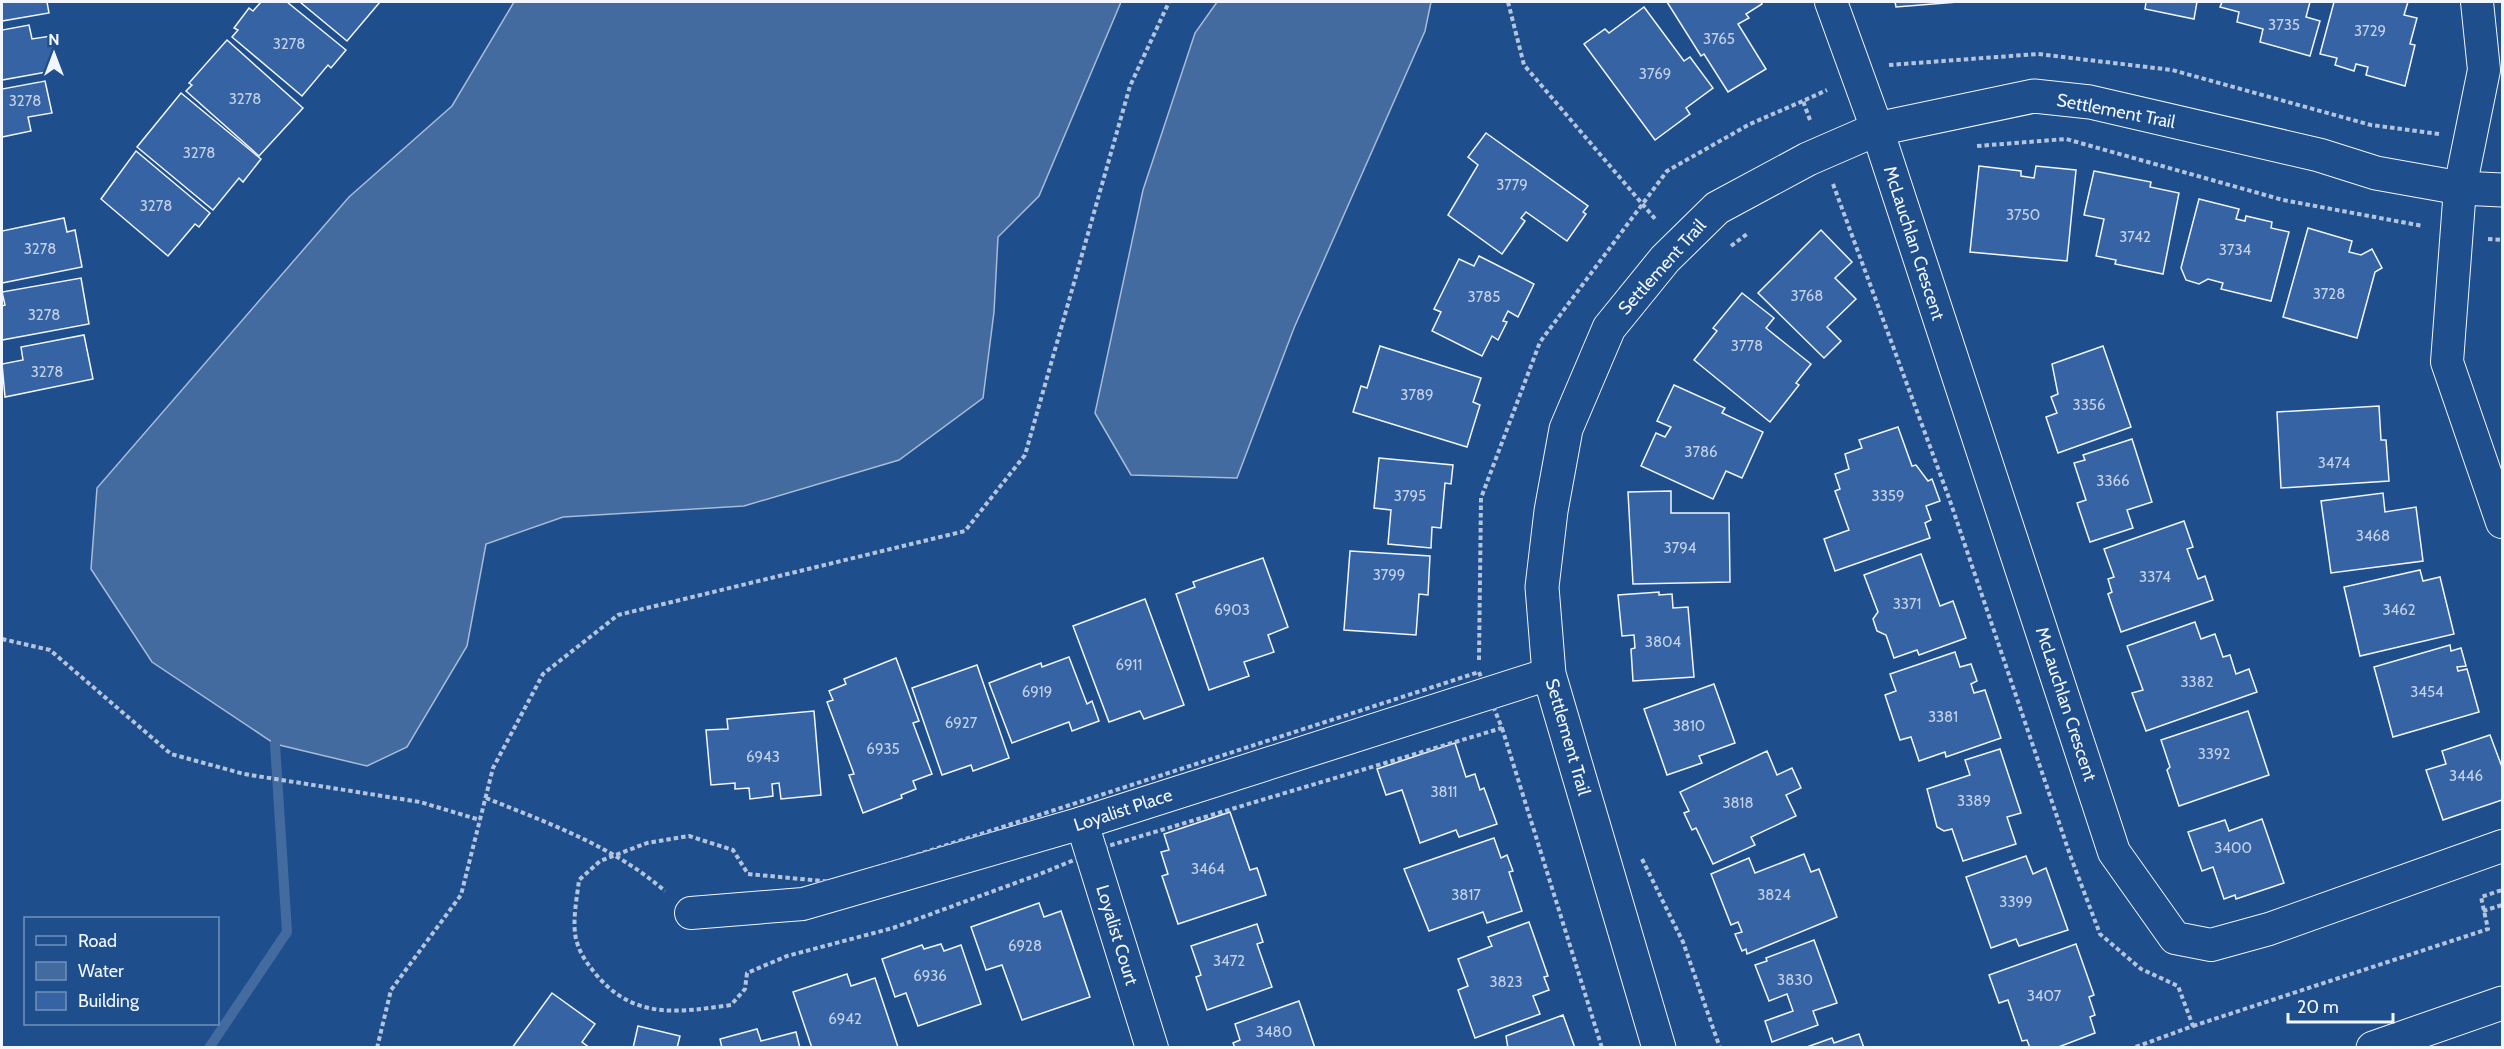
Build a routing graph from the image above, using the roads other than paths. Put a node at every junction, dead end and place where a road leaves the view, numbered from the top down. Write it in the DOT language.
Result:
graph roads {
  1 [pos="1831,2"];
  2 [pos="2477,2"];
  3 [pos="1877,129"];
  4 [pos="2460,188"];
  5 [pos="2502,190"];
  6 [pos="2502,522"];
  7 [pos="1549,674"];
  8 [pos="1082,823"];
  9 [pos="2502,846"];
  10 [pos="691,913"];
  11 [pos="2502,1003"];
  12 [pos="1152,1047"];
  13 [pos="1659,1047"];
  14 [pos="2373,1047"];
  1 -- 3 [label="street, McLauchlan Crescent"];
  2 -- 4 [label="street"];
  3 -- 4 [label="street, Settlement Trail"];
  3 -- 7 [label="street, Settlement Trail"];
  3 -- 9 [label="street, McLauchlan Crescent"];
  4 -- 5 [label="street, Settlement Trail"];
  4 -- 6 [label="street"];
  7 -- 8 [label="street, Loyalist Place"];
  7 -- 13 [label="street, Settlement Trail"];
  8 -- 10 [label="street, Loyalist Place"];
  8 -- 12 [label="street, Loyalist Court"];
  11 -- 14 [label="street"];
}
